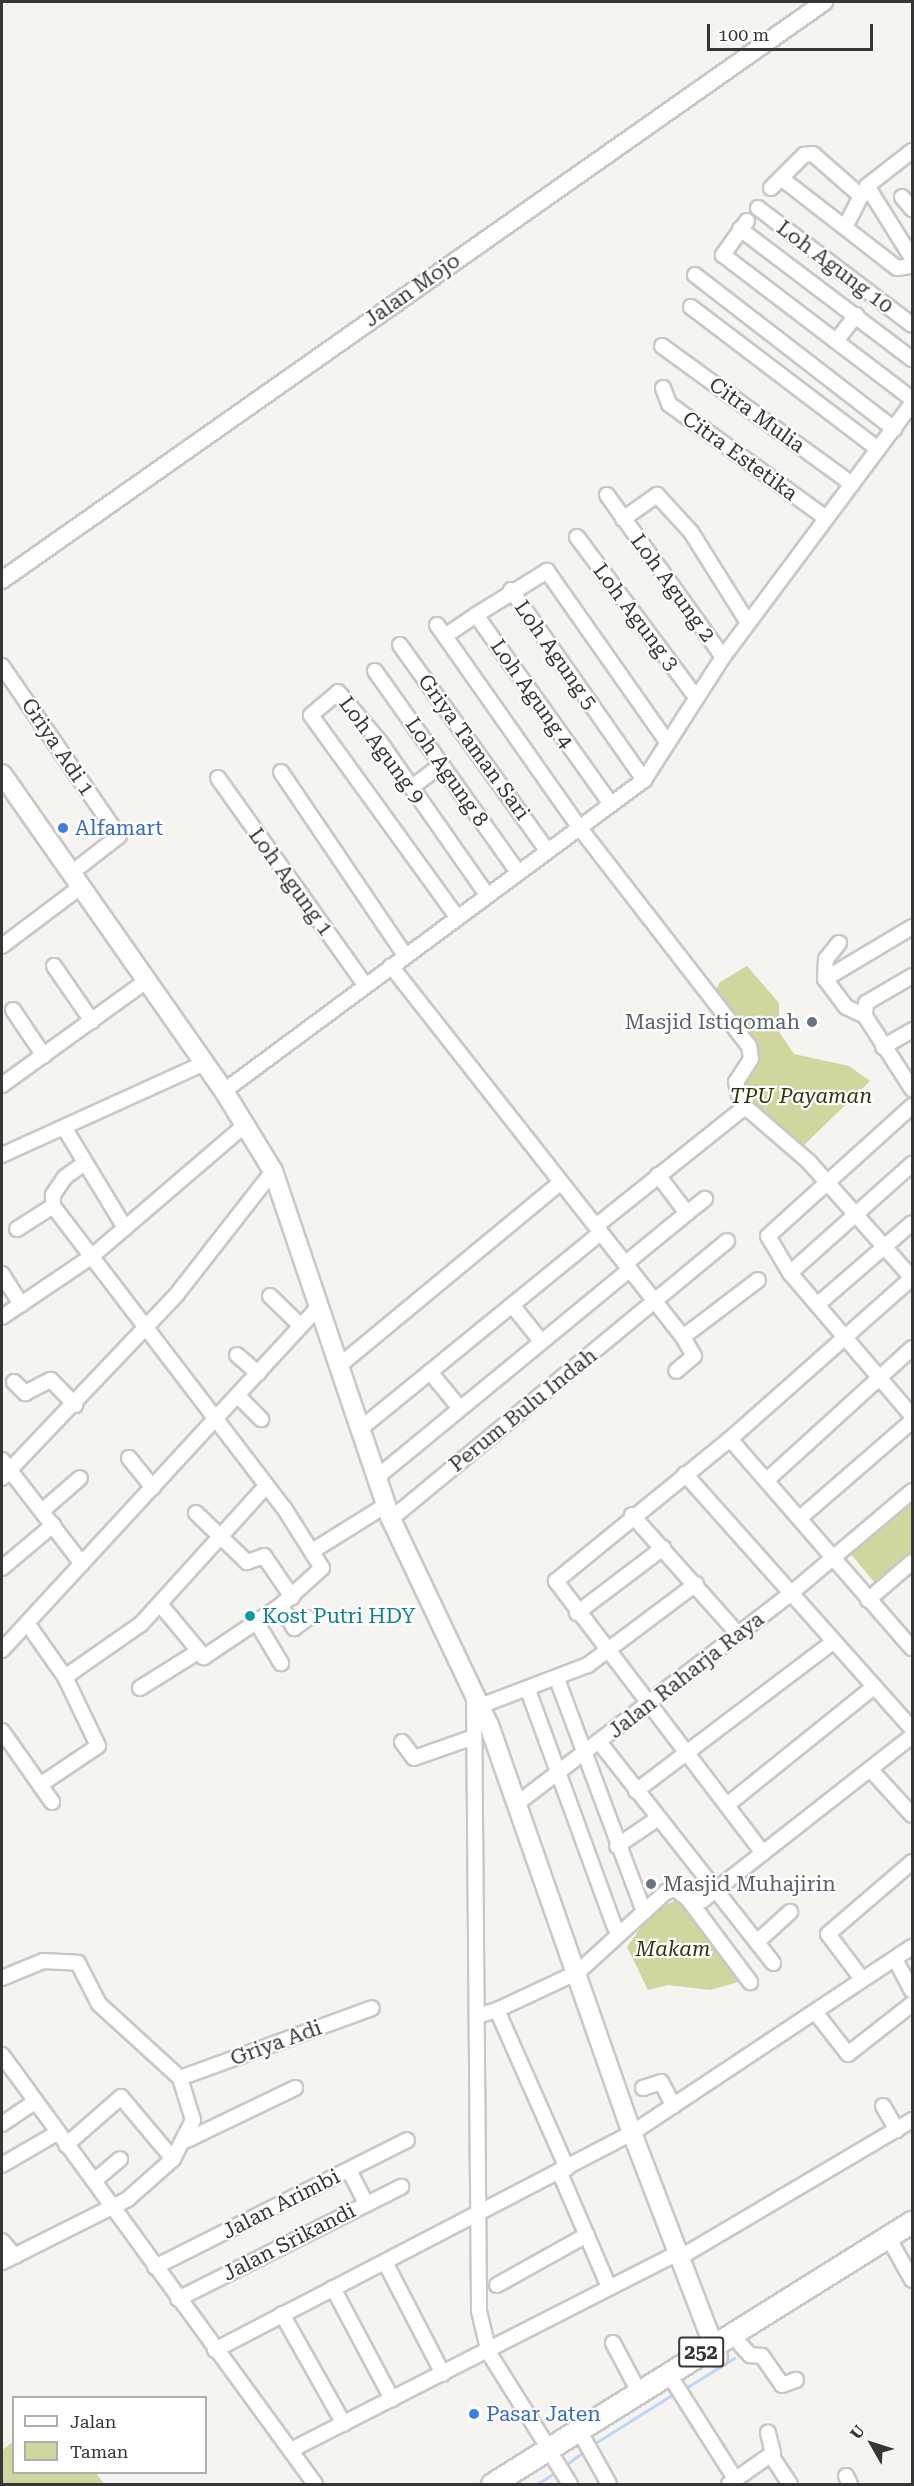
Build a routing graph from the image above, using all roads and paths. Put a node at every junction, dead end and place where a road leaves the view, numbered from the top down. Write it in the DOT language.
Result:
graph roads {
  1 [pos="824,2"];
  2 [pos="912,152"];
  3 [pos="781,178"];
  4 [pos="902,197"];
  5 [pos="912,209"];
  6 [pos="749,219"];
  7 [pos="845,227"];
  8 [pos="912,258"];
  9 [pos="912,266"];
  10 [pos="695,275"];
  11 [pos="691,307"];
  12 [pos="856,315"];
  13 [pos="912,325"];
  14 [pos="836,341"];
  15 [pos="662,346"];
  16 [pos="912,359"];
  17 [pos="663,388"];
  18 [pos="912,399"];
  19 [pos="912,404"];
  20 [pos="894,429"];
  21 [pos="878,449"];
  22 [pos="852,484"];
  23 [pos="607,495"];
  24 [pos="826,518"];
  25 [pos="623,519"];
  26 [pos="577,537"];
  27 [pos="2,580"];
  28 [pos="511,590"];
  29 [pos="476,615"];
  30 [pos="748,623"];
  31 [pos="400,645"];
  32 [pos="723,657"];
  33 [pos="2,666"];
  34 [pos="375,672"];
  35 [pos="696,697"];
  36 [pos="668,743"];
  37 [pos="441,765"];
  38 [pos="281,772"];
  39 [pos="2,774"];
  40 [pos="218,778"];
  41 [pos="644,780"];
  42 [pos="412,787"];
  43 [pos="611,804"];
  44 [pos="579,827"];
  45 [pos="547,850"];
  46 [pos="518,872"];
  47 [pos="74,881"];
  48 [pos="488,895"];
  49 [pos="457,917"];
  50 [pos="912,927"];
  51 [pos="839,943"];
  52 [pos="2,946"];
  53 [pos="405,956"];
  54 [pos="54,966"];
  55 [pos="391,966"];
  56 [pos="912,976"];
  57 [pos="825,979"];
  58 [pos="145,982"];
  59 [pos="365,985"];
  60 [pos="14,1010"];
  61 [pos="865,1016"];
  62 [pos="92,1022"];
  63 [pos="912,1030"];
  64 [pos="883,1047"];
  65 [pos="44,1056"];
  66 [pos="203,1064"];
  67 [pos="2,1085"];
  68 [pos="911,1085"];
  69 [pos="224,1091"];
  70 [pos="912,1106"];
  71 [pos="745,1107"];
  72 [pos="246,1124"];
  73 [pos="65,1130"];
  74 [pos="2,1155"];
  75 [pos="85,1163"];
  76 [pos="912,1164"];
  77 [pos="273,1171"];
  78 [pos="657,1175"];
  79 [pos="826,1180"];
  80 [pos="560,1183"];
  81 [pos="705,1200"];
  82 [pos="53,1206"];
  83 [pos="687,1213"];
  84 [pos="855,1214"];
  85 [pos="912,1223"];
  86 [pos="125,1228"];
  87 [pos="17,1230"];
  88 [pos="598,1230"];
  89 [pos="727,1241"];
  90 [pos="885,1246"];
  91 [pos="91,1257"];
  92 [pos="628,1266"];
  93 [pos="790,1273"];
  94 [pos="2,1274"];
  95 [pos="912,1278"];
  96 [pos="758,1280"];
  97 [pos="270,1296"];
  98 [pos="655,1302"];
  99 [pos="21,1305"];
  100 [pos="320,1305"];
  101 [pos="512,1305"];
  102 [pos="817,1305"];
  103 [pos="2,1317"];
  104 [pos="301,1326"];
  105 [pos="144,1328"];
  106 [pos="682,1337"];
  107 [pos="846,1339"];
  108 [pos="541,1341"];
  109 [pos="912,1348"];
  110 [pos="237,1355"];
  111 [pos="340,1365"];
  112 [pos="676,1371"];
  113 [pos="430,1372"];
  114 [pos="258,1373"];
  115 [pos="880,1379"];
  116 [pos="14,1382"];
  117 [pos="238,1396"];
  118 [pos="75,1405"];
  119 [pos="459,1407"];
  120 [pos="912,1416"];
  121 [pos="261,1419"];
  122 [pos="216,1420"];
  123 [pos="912,1421"];
  124 [pos="360,1429"];
  125 [pos="730,1439"];
  126 [pos="129,1458"];
  127 [pos="2,1460"];
  128 [pos="685,1474"];
  129 [pos="6,1475"];
  130 [pos="80,1478"];
  131 [pos="376,1478"];
  132 [pos="767,1480"];
  133 [pos="267,1486"];
  134 [pos="153,1488"];
  135 [pos="912,1491"];
  136 [pos="42,1511"];
  137 [pos="388,1512"];
  138 [pos="196,1513"];
  139 [pos="632,1515"];
  140 [pos="800,1518"];
  141 [pos="53,1526"];
  142 [pos="221,1537"];
  143 [pos="663,1548"];
  144 [pos="314,1550"];
  145 [pos="833,1559"];
  146 [pos="82,1564"];
  147 [pos="2,1568"];
  148 [pos="910,1568"];
  149 [pos="696,1584"];
  150 [pos="789,1595"];
  151 [pos="868,1599"];
  152 [pos="287,1601"];
  153 [pos="160,1604"];
  154 [pos="577,1613"];
  155 [pos="308,1618"];
  156 [pos="27,1623"];
  157 [pos="257,1623"];
  158 [pos="738,1634"];
  159 [pos="832,1641"];
  160 [pos="912,1648"];
  161 [pos="2,1650"];
  162 [pos="196,1653"];
  163 [pos="607,1653"];
  164 [pos="281,1663"];
  165 [pos="65,1677"];
  166 [pos="557,1679"];
  167 [pos="874,1687"];
  168 [pos="140,1688"];
  169 [pos="528,1690"];
  170 [pos="477,1700"];
  171 [pos="648,1705"];
  172 [pos="912,1729"];
  173 [pos="2,1731"];
  174 [pos="912,1736"];
  175 [pos="471,1738"];
  176 [pos="402,1742"];
  177 [pos="600,1743"];
  178 [pos="583,1755"];
  179 [pos="688,1756"];
  180 [pos="870,1769"];
  181 [pos="559,1772"];
  182 [pos="40,1785"];
  183 [pos="636,1791"];
  184 [pos="52,1802"];
  185 [pos="518,1803"];
  186 [pos="727,1805"];
  187 [pos="912,1815"];
  188 [pos="657,1820"];
  189 [pos="617,1846"];
  190 [pos="763,1853"];
  191 [pos="912,1863"];
  192 [pos="713,1892"];
  193 [pos="688,1899"];
  194 [pos="644,1912"];
  195 [pos="790,1912"];
  196 [pos="615,1928"];
  197 [pos="757,1942"];
  198 [pos="912,1947"];
  199 [pos="895,1959"];
  200 [pos="773,1962"];
  201 [pos="578,1972"];
  202 [pos="2,1978"];
  203 [pos="862,1979"];
  204 [pos="750,1982"];
  205 [pos="912,1991"];
  206 [pos="912,2004"];
  207 [pos="372,2008"];
  208 [pos="497,2010"];
  209 [pos="816,2013"];
  210 [pos="477,2016"];
  211 [pos="2,2055"];
  212 [pos="180,2078"];
  213 [pos="295,2088"];
  214 [pos="642,2088"];
  215 [pos="35,2102"];
  216 [pos="674,2106"];
  217 [pos="883,2106"];
  218 [pos="912,2120"];
  219 [pos="2,2124"];
  220 [pos="897,2130"];
  221 [pos="57,2133"];
  222 [pos="633,2133"];
  223 [pos="188,2140"];
  224 [pos="407,2140"];
  225 [pos="66,2145"];
  226 [pos="120,2159"];
  227 [pos="174,2159"];
  228 [pos="2,2165"];
  229 [pos="563,2169"];
  230 [pos="349,2170"];
  231 [pos="93,2181"];
  232 [pos="401,2187"];
  233 [pos="366,2204"];
  234 [pos="114,2209"];
  235 [pos="478,2216"];
  236 [pos="912,2222"];
  237 [pos="587,2235"];
  238 [pos="912,2236"];
  239 [pos="2,2241"];
  240 [pos="896,2250"];
  241 [pos="678,2255"];
  242 [pos="15,2256"];
  243 [pos="2,2262"];
  244 [pos="385,2262"];
  245 [pos="155,2267"];
  246 [pos="912,2280"];
  247 [pos="496,2285"];
  248 [pos="609,2287"];
  249 [pos="333,2288"];
  250 [pos="178,2299"];
  251 [pos="282,2314"];
  252 [pos="613,2343"];
  253 [pos="740,2344"];
  254 [pos="215,2350"];
  255 [pos="716,2351"];
  256 [pos="489,2353"];
  257 [pos="443,2374"];
  258 [pos="796,2380"];
  259 [pos="679,2389"];
  260 [pos="639,2392"];
  261 [pos="392,2399"];
  262 [pos="344,2424"];
  263 [pos="768,2433"];
  264 [pos="585,2442"];
  265 [pos="291,2450"];
  266 [pos="771,2455"];
  267 [pos="559,2466"];
  268 [pos="737,2481"];
  269 [pos="315,2484"];
  270 [pos="492,2484"];
  271 [pos="517,2484"];
  272 [pos="609,2484"];
  273 [pos="790,2484"];
  1 -- 27 [label="street, Jalan Mojo"];
  2 -- 8 [label="street"];
  3 -- 6 [label="street"];
  3 -- 7 [label="street"];
  3 -- 7 [label="street"];
  4 -- 5 [label="street"];
  6 -- 12 [label="street"];
  6 -- 13 [label="street, Loh Agung 10"];
  6 -- 14 [label="street"];
  7 -- 9 [label="street"];
  10 -- 20 [label="street"];
  11 -- 21 [label="street"];
  12 -- 14 [label="street"];
  12 -- 16 [label="street"];
  14 -- 18 [label="street"];
  15 -- 22 [label="street, Citra Mulia"];
  17 -- 24 [label="street, Citra Estetika"];
  19 -- 20 [label="street"];
  20 -- 21 [label="street"];
  21 -- 22 [label="street"];
  22 -- 24 [label="street"];
  23 -- 25 [label="street, Loh Agung 2"];
  24 -- 30 [label="street"];
  25 -- 30 [label="street, Loh Agung 2"];
  25 -- 32 [label="street, Loh Agung 2"];
  26 -- 35 [label="street, Loh Agung 3"];
  28 -- 29 [label="street"];
  28 -- 36 [label="street, Loh Agung 5"];
  28 -- 41 [label="street, Loh Agung 5"];
  29 -- 43 [label="street, Loh Agung 4"];
  29 -- 44 [label="street, Loh Agung 4"];
  30 -- 32 [label="street"];
  31 -- 45 [label="street, Griya Taman Sari"];
  32 -- 35 [label="street"];
  33 -- 47 [label="street, Griya Adi 1"];
  34 -- 37 [label="street, Loh Agung 8"];
  35 -- 36 [label="street"];
  36 -- 41 [label="street"];
  37 -- 42 [label="street"];
  37 -- 46 [label="street, Loh Agung 8"];
  38 -- 53 [label="street"];
  39 -- 47 [label="main road"];
  40 -- 59 [label="street, Loh Agung 1"];
  41 -- 43 [label="street"];
  42 -- 48 [label="street, Loh Agung 9"];
  42 -- 49 [label="street, Loh Agung 9"];
  43 -- 44 [label="street"];
  44 -- 45 [label="street"];
  44 -- 71 [label="street, Loh Agung 4"];
  45 -- 46 [label="street"];
  46 -- 48 [label="street"];
  47 -- 52 [label="street"];
  47 -- 58 [label="main road"];
  48 -- 49 [label="street"];
  49 -- 53 [label="street"];
  50 -- 57 [label="street"];
  51 -- 57 [label="street"];
  53 -- 55 [label="street"];
  54 -- 62 [label="street"];
  55 -- 59 [label="street"];
  55 -- 80 [label="street"];
  56 -- 61 [label="street"];
  57 -- 61 [label="street"];
  58 -- 62 [label="street"];
  58 -- 66 [label="main road"];
  59 -- 69 [label="street"];
  60 -- 65 [label="street"];
  61 -- 64 [label="street"];
  62 -- 65 [label="street"];
  63 -- 64 [label="street"];
  64 -- 68 [label="street"];
  65 -- 67 [label="street"];
  66 -- 69 [label="main road"];
  66 -- 73 [label="street"];
  69 -- 72 [label="main road"];
  70 -- 79 [label="street"];
  71 -- 78 [label="street"];
  71 -- 79 [label="street"];
  72 -- 77 [label="main road"];
  72 -- 86 [label="street"];
  73 -- 74 [label="street"];
  73 -- 75 [label="street"];
  75 -- 82 [label="street"];
  75 -- 86 [label="street"];
  76 -- 84 [label="street"];
  77 -- 100 [label="main road"];
  77 -- 105 [label="street"];
  78 -- 83 [label="street"];
  78 -- 88 [label="street"];
  79 -- 84 [label="street"];
  79 -- 93 [label="street"];
  80 -- 88 [label="street"];
  80 -- 111 [label="street"];
  81 -- 83 [label="street"];
  82 -- 87 [label="street"];
  82 -- 91 [label="street"];
  83 -- 92 [label="street"];
  84 -- 90 [label="street"];
  84 -- 93 [label="street"];
  85 -- 90 [label="street"];
  86 -- 91 [label="street"];
  88 -- 92 [label="street"];
  88 -- 101 [label="street"];
  89 -- 98 [label="street, Perum Bulu Indah"];
  90 -- 95 [label="street"];
  90 -- 102 [label="street"];
  91 -- 99 [label="street"];
  91 -- 105 [label="street"];
  92 -- 98 [label="street"];
  92 -- 108 [label="street"];
  93 -- 102 [label="street"];
  94 -- 99 [label="street"];
  95 -- 107 [label="street"];
  96 -- 106 [label="street"];
  97 -- 104 [label="street"];
  98 -- 106 [label="street"];
  98 -- 137 [label="street, Perum Bulu Indah"];
  99 -- 103 [label="street"];
  100 -- 104 [label="street"];
  100 -- 111 [label="main road"];
  101 -- 108 [label="street"];
  101 -- 113 [label="street"];
  102 -- 107 [label="street"];
  104 -- 114 [label="street"];
  105 -- 118 [label="street"];
  105 -- 122 [label="street"];
  106 -- 112 [label="street"];
  107 -- 115 [label="street"];
  107 -- 125 [label="street"];
  108 -- 119 [label="street"];
  109 -- 115 [label="street"];
  110 -- 114 [label="street"];
  111 -- 124 [label="main road"];
  113 -- 119 [label="street"];
  113 -- 124 [label="street"];
  114 -- 117 [label="street"];
  115 -- 120 [label="street"];
  115 -- 132 [label="street"];
  116 -- 118 [label="street"];
  117 -- 121 [label="street"];
  117 -- 122 [label="street"];
  118 -- 129 [label="street"];
  119 -- 131 [label="street"];
  122 -- 133 [label="street"];
  122 -- 134 [label="street"];
  123 -- 140 [label="street"];
  124 -- 131 [label="main road"];
  125 -- 128 [label="street"];
  125 -- 132 [label="street"];
  126 -- 134 [label="street"];
  127 -- 129 [label="street"];
  128 -- 139 [label="street"];
  128 -- 150 [label="street"];
  129 -- 136 [label="street"];
  130 -- 136 [label="street"];
  131 -- 137 [label="main road"];
  132 -- 140 [label="street"];
  133 -- 142 [label="street"];
  133 -- 144 [label="street"];
  134 -- 146 [label="street"];
  135 -- 145 [label="street, Jalan Raharja Raya"];
  136 -- 141 [label="street"];
  137 -- 144 [label="street, Perum Bulu Indah"];
  137 -- 170 [label="main road"];
  138 -- 142 [label="street"];
  139 -- 143 [label="street"];
  139 -- 154 [label="street"];
  140 -- 145 [label="street"];
  141 -- 146 [label="street"];
  141 -- 147 [label="street"];
  142 -- 152 [label="street"];
  142 -- 153 [label="street"];
  143 -- 149 [label="street"];
  143 -- 154 [label="street"];
  144 -- 152 [label="street"];
  145 -- 150 [label="street, Jalan Raharja Raya"];
  145 -- 151 [label="street"];
  146 -- 156 [label="street"];
  148 -- 151 [label="street"];
  149 -- 158 [label="street"];
  149 -- 163 [label="street"];
  150 -- 158 [label="street, Jalan Raharja Raya"];
  150 -- 159 [label="street"];
  151 -- 160 [label="street"];
  152 -- 155 [label="street"];
  152 -- 157 [label="street"];
  153 -- 162 [label="street"];
  153 -- 165 [label="street"];
  154 -- 163 [label="street"];
  156 -- 161 [label="street"];
  156 -- 165 [label="street"];
  157 -- 162 [label="street"];
  157 -- 164 [label="street"];
  158 -- 171 [label="street, Jalan Raharja Raya"];
  159 -- 167 [label="street"];
  159 -- 179 [label="street"];
  162 -- 168 [label="street"];
  163 -- 166 [label="street"];
  163 -- 171 [label="street"];
  165 -- 182 [label="street"];
  166 -- 169 [label="street"];
  166 -- 178 [label="street"];
  167 -- 172 [label="street"];
  167 -- 186 [label="street"];
  169 -- 170 [label="street"];
  169 -- 181 [label="street"];
  170 -- 175 [label="street"];
  170 -- 185 [label="main road"];
  171 -- 177 [label="street, Jalan Raharja Raya"];
  171 -- 179 [label="street"];
  173 -- 182 [label="street"];
  174 -- 180 [label="street"];
  175 -- 176 [label="street"];
  175 -- 210 [label="street"];
  177 -- 178 [label="street, Jalan Raharja Raya"];
  177 -- 183 [label="street"];
  178 -- 181 [label="street, Jalan Raharja Raya"];
  178 -- 189 [label="street"];
  179 -- 183 [label="street"];
  179 -- 186 [label="street"];
  180 -- 187 [label="street"];
  180 -- 190 [label="street"];
  181 -- 185 [label="street, Jalan Raharja Raya"];
  181 -- 196 [label="street"];
  182 -- 184 [label="street"];
  183 -- 188 [label="street"];
  185 -- 201 [label="main road"];
  186 -- 190 [label="street"];
  188 -- 189 [label="street"];
  188 -- 192 [label="street"];
  189 -- 194 [label="street"];
  190 -- 192 [label="street"];
  191 -- 203 [label="street"];
  192 -- 193 [label="street"];
  192 -- 197 [label="street"];
  193 -- 194 [label="street"];
  193 -- 204 [label="street"];
  194 -- 201 [label="street"];
  195 -- 197 [label="street"];
  197 -- 200 [label="street"];
  198 -- 199 [label="street"];
  199 -- 203 [label="street"];
  199 -- 205 [label="street"];
  201 -- 208 [label="street"];
  201 -- 222 [label="main road"];
  202 -- 212 [label="street"];
  203 -- 209 [label="street"];
  206 -- 209 [label="street"];
  207 -- 212 [label="street, Griya Adi"];
  208 -- 210 [label="street"];
  208 -- 229 [label="street"];
  209 -- 216 [label="street"];
  210 -- 235 [label="street"];
  211 -- 215 [label="street"];
  212 -- 223 [label="street"];
  213 -- 223 [label="street"];
  214 -- 216 [label="street"];
  215 -- 219 [label="street"];
  215 -- 221 [label="street"];
  216 -- 222 [label="street"];
  217 -- 220 [label="street"];
  218 -- 220 [label="street"];
  220 -- 241 [label="street"];
  221 -- 225 [label="street"];
  221 -- 228 [label="street"];
  222 -- 229 [label="street"];
  222 -- 241 [label="main road"];
  223 -- 227 [label="street"];
  224 -- 230 [label="street, Jalan Arimbi"];
  225 -- 227 [label="street"];
  225 -- 231 [label="street"];
  226 -- 231 [label="street"];
  227 -- 234 [label="street"];
  229 -- 235 [label="street"];
  229 -- 237 [label="street"];
  230 -- 233 [label="street"];
  230 -- 245 [label="street, Jalan Arimbi"];
  231 -- 234 [label="street"];
  232 -- 233 [label="street, Jalan Srikandi"];
  233 -- 250 [label="street, Jalan Srikandi"];
  234 -- 242 [label="street"];
  234 -- 245 [label="street"];
  235 -- 244 [label="street"];
  235 -- 256 [label="street"];
  236 -- 240 [label="main road, 252"];
  237 -- 247 [label="street"];
  237 -- 248 [label="street"];
  238 -- 240 [label="main road, 252"];
  239 -- 242 [label="street"];
  240 -- 246 [label="street"];
  240 -- 253 [label="main road, 252"];
  240 -- 255 [label="main road, 252"];
  241 -- 248 [label="street"];
  241 -- 255 [label="main road"];
  242 -- 243 [label="street"];
  244 -- 249 [label="street"];
  244 -- 257 [label="street"];
  245 -- 250 [label="street"];
  248 -- 256 [label="street"];
  249 -- 251 [label="street"];
  249 -- 261 [label="street"];
  250 -- 254 [label="street"];
  251 -- 254 [label="street"];
  251 -- 262 [label="street"];
  252 -- 260 [label="street"];
  253 -- 255 [label="main road, 252"];
  253 -- 258 [label="street"];
  254 -- 265 [label="street"];
  255 -- 259 [label="main road, 252"];
  255 -- 260 [label="main road, 252"];
  256 -- 257 [label="street"];
  256 -- 267 [label="street"];
  257 -- 261 [label="street"];
  259 -- 264 [label="main road, 252"];
  259 -- 268 [label="street"];
  260 -- 264 [label="main road, 252"];
  261 -- 262 [label="street"];
  262 -- 265 [label="street"];
  263 -- 266 [label="street"];
  264 -- 267 [label="main road, 252"];
  264 -- 272 [label="street"];
  265 -- 269 [label="street"];
  266 -- 268 [label="street"];
  266 -- 273 [label="street"];
  267 -- 270 [label="main road, 252"];
  267 -- 271 [label="main road, 252"];
}
